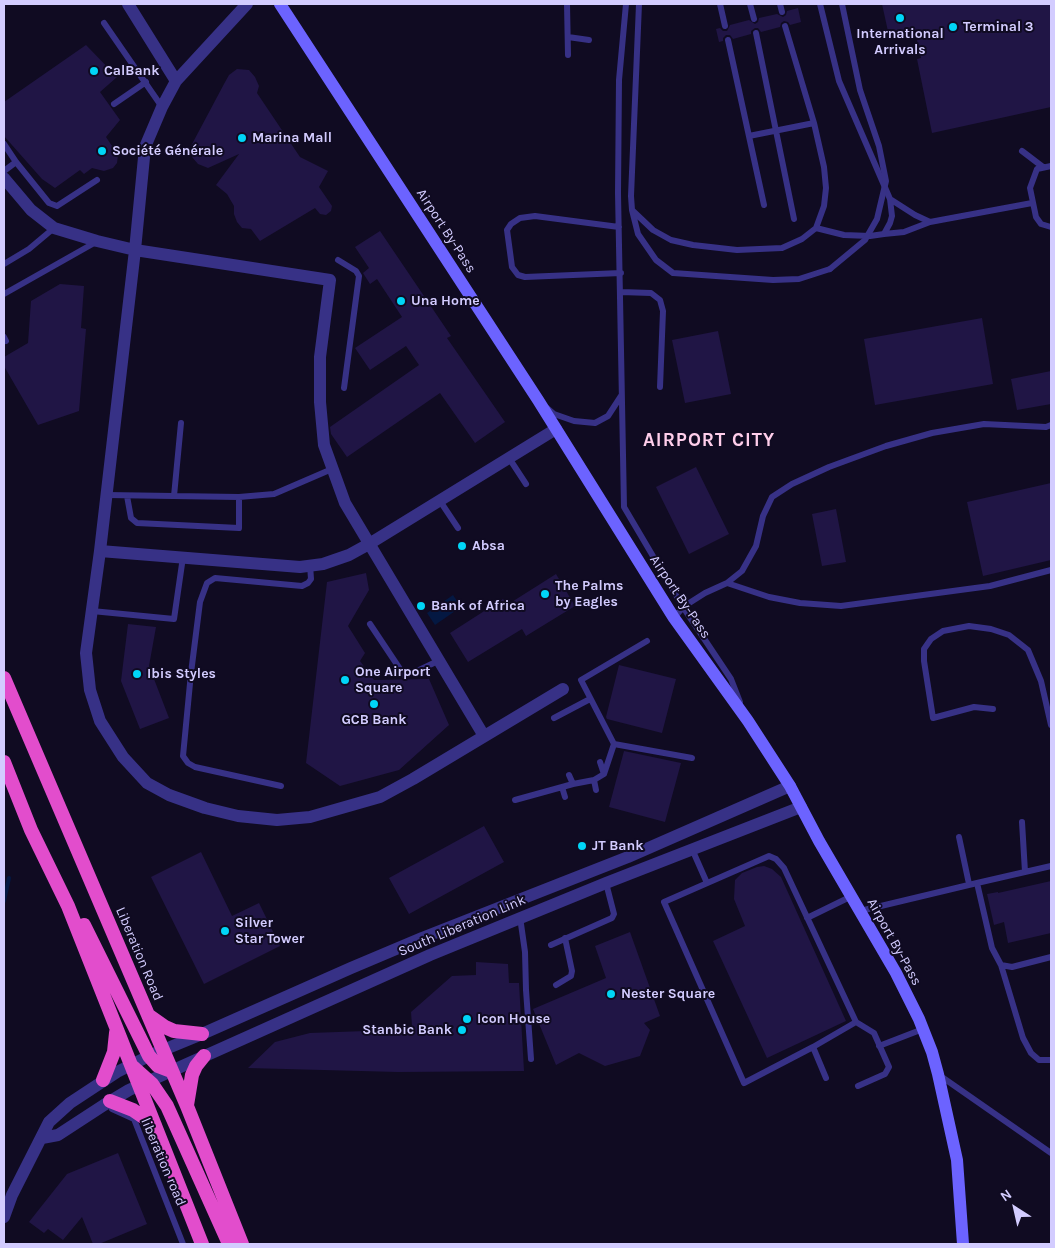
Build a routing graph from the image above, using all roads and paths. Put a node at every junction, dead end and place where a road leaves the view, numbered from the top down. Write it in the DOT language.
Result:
graph roads {
  1 [pos="128,4"];
  2 [pos="247,4"];
  3 [pos="280,4"];
  4 [pos="567,4"];
  5 [pos="626,4"];
  6 [pos="639,4"];
  7 [pos="720,4"];
  8 [pos="750,4"];
  9 [pos="780,4"];
  10 [pos="820,4"];
  11 [pos="842,4"];
  12 [pos="782,12"];
  13 [pos="754,20"];
  14 [pos="104,23"];
  15 [pos="725,26"];
  16 [pos="785,26"];
  17 [pos="756,33"];
  18 [pos="568,37"];
  19 [pos="589,40"];
  20 [pos="728,40"];
  21 [pos="568,55"];
  22 [pos="146,82"];
  23 [pos="176,82"];
  24 [pos="114,104"];
  25 [pos="162,107"];
  26 [pos="814,123"];
  27 [pos="776,131"];
  28 [pos="749,136"];
  29 [pos="4,144"];
  30 [pos="1022,151"];
  31 [pos="16,162"];
  32 [pos="1051,166"];
  33 [pos="1043,167"];
  34 [pos="4,171"];
  35 [pos="4,178"];
  36 [pos="97,180"];
  37 [pos="890,199"];
  38 [pos="1032,203"];
  39 [pos="764,204"];
  40 [pos="632,210"];
  41 [pos="794,219"];
  42 [pos="930,222"];
  43 [pos="620,227"];
  44 [pos="1051,227"];
  45 [pos="54,228"];
  46 [pos="816,228"];
  47 [pos="884,234"];
  48 [pos="97,241"];
  49 [pos="135,250"];
  50 [pos="338,260"];
  51 [pos="4,264"];
  52 [pos="621,273"];
  53 [pos="621,292"];
  54 [pos="4,294"];
  55 [pos="660,387"];
  56 [pos="344,388"];
  57 [pos="621,395"];
  58 [pos="538,400"];
  59 [pos="181,423"];
  60 [pos="1051,426"];
  61 [pos="556,429"];
  62 [pos="509,458"];
  63 [pos="332,469"];
  64 [pos="526,484"];
  65 [pos="107,495"];
  66 [pos="127,496"];
  67 [pos="174,496"];
  68 [pos="239,497"];
  69 [pos="440,501"];
  70 [pos="458,528"];
  71 [pos="369,544"];
  72 [pos="100,551"];
  73 [pos="183,557"];
  74 [pos="310,565"];
  75 [pos="1051,570"];
  76 [pos="727,583"];
  77 [pos="683,607"];
  78 [pos="92,611"];
  79 [pos="674,618"];
  80 [pos="370,624"];
  81 [pos="647,642"];
  82 [pos="438,661"];
  83 [pos="4,678"];
  84 [pos="563,689"];
  85 [pos="590,699"];
  86 [pos="993,709"];
  87 [pos="554,718"];
  88 [pos="748,721"];
  89 [pos="1051,725"];
  90 [pos="484,736"];
  91 [pos="614,744"];
  92 [pos="692,758"];
  93 [pos="4,762"];
  94 [pos="600,762"];
  95 [pos="604,774"];
  96 [pos="569,775"];
  97 [pos="594,780"];
  98 [pos="573,784"];
  99 [pos="281,786"];
  100 [pos="790,786"];
  101 [pos="562,787"];
  102 [pos="596,790"];
  103 [pos="565,797"];
  104 [pos="515,800"];
  105 [pos="801,807"];
  106 [pos="1022,822"];
  107 [pos="959,837"];
  108 [pos="692,849"];
  109 [pos="1051,866"];
  110 [pos="1025,872"];
  111 [pos="606,883"];
  112 [pos="707,883"];
  113 [pos="977,883"];
  114 [pos="969,884"];
  115 [pos="852,896"];
  116 [pos="68,906"];
  117 [pos="860,911"];
  118 [pos="520,917"];
  119 [pos="807,918"];
  120 [pos="565,938"];
  121 [pos="551,945"];
  122 [pos="1051,957"];
  123 [pos="1001,965"];
  124 [pos="556,985"];
  125 [pos="147,1014"];
  126 [pos="856,1022"];
  127 [pos="116,1027"];
  128 [pos="923,1029"];
  129 [pos="202,1034"];
  130 [pos="879,1046"];
  131 [pos="813,1047"];
  132 [pos="156,1053"];
  133 [pos="204,1056"];
  134 [pos="531,1059"];
  135 [pos="1051,1060"];
  136 [pos="131,1064"];
  137 [pos="171,1071"];
  138 [pos="938,1074"];
  139 [pos="826,1078"];
  140 [pos="103,1080"];
  141 [pos="145,1084"];
  142 [pos="858,1086"];
  143 [pos="107,1103"];
  144 [pos="187,1106"];
  145 [pos="155,1125"];
  146 [pos="42,1138"];
  147 [pos="1051,1153"];
  148 [pos="4,1217"];
  149 [pos="184,1244"];
  150 [pos="202,1244"];
  151 [pos="229,1244"];
  152 [pos="242,1244"];
  153 [pos="963,1244"];
  1 -- 23 [label="street"];
  2 -- 23 [label="street"];
  3 -- 58 [label="main road, Airport By-Pass"];
  4 -- 18 [label="lane"];
  5 -- 43 [label="lane"];
  6 -- 40 [label="lane"];
  7 -- 15 [label="lane"];
  8 -- 13 [label="lane"];
  9 -- 12 [label="lane"];
  10 -- 37 [label="lane"];
  11 -- 40 [label="lane, bridge"];
  14 -- 22 [label="lane"];
  16 -- 26 [label="lane"];
  17 -- 27 [label="lane"];
  18 -- 19 [label="lane"];
  18 -- 21 [label="lane"];
  20 -- 28 [label="lane"];
  22 -- 24 [label="lane"];
  22 -- 25 [label="lane"];
  23 -- 25 [label="street"];
  25 -- 49 [label="street"];
  26 -- 27 [label="lane"];
  26 -- 46 [label="lane"];
  27 -- 28 [label="lane"];
  27 -- 41 [label="lane"];
  28 -- 39 [label="lane"];
  29 -- 31 [label="lane"];
  30 -- 33 [label="lane"];
  31 -- 34 [label="lane"];
  31 -- 36 [label="lane"];
  32 -- 33 [label="lane"];
  33 -- 38 [label="lane"];
  35 -- 45 [label="street"];
  37 -- 42 [label="lane"];
  37 -- 47 [label="lane"];
  38 -- 42 [label="lane"];
  38 -- 44 [label="lane"];
  40 -- 46 [label="lane"];
  42 -- 47 [label="lane"];
  43 -- 52 [label="lane"];
  43 -- 52 [label="lane"];
  45 -- 48 [label="street"];
  45 -- 51 [label="lane"];
  46 -- 47 [label="lane"];
  48 -- 49 [label="street"];
  48 -- 54 [label="lane"];
  49 -- 63 [label="street"];
  49 -- 65 [label="street"];
  50 -- 56 [label="lane"];
  52 -- 53 [label="lane"];
  53 -- 55 [label="lane"];
  53 -- 57 [label="lane"];
  57 -- 58 [label="lane"];
  57 -- 77 [label="lane"];
  58 -- 61 [label="main road, Airport By-Pass"];
  59 -- 67 [label="lane"];
  60 -- 76 [label="lane"];
  61 -- 62 [label="street"];
  61 -- 79 [label="main road, Airport By-Pass"];
  62 -- 64 [label="lane"];
  62 -- 69 [label="street"];
  63 -- 68 [label="lane"];
  63 -- 71 [label="street"];
  65 -- 66 [label="lane"];
  65 -- 72 [label="street"];
  66 -- 67 [label="lane"];
  66 -- 68 [label="lane"];
  67 -- 68 [label="lane"];
  69 -- 70 [label="lane"];
  69 -- 71 [label="street"];
  71 -- 74 [label="street"];
  71 -- 82 [label="street"];
  72 -- 73 [label="street"];
  72 -- 78 [label="street"];
  73 -- 74 [label="street"];
  73 -- 78 [label="lane"];
  74 -- 99 [label="lane"];
  75 -- 76 [label="lane"];
  76 -- 77 [label="lane"];
  77 -- 79 [label="lane"];
  77 -- 88 [label="lane"];
  78 -- 90 [label="street"];
  79 -- 88 [label="main road, Airport By-Pass"];
  80 -- 82 [label="lane"];
  81 -- 85 [label="lane"];
  82 -- 90 [label="street"];
  83 -- 125 [label="highway, Liberation Road"];
  84 -- 90 [label="street"];
  85 -- 87 [label="lane"];
  85 -- 91 [label="lane"];
  86 -- 89 [label="lane"];
  88 -- 100 [label="main road, Airport By-Pass"];
  91 -- 92 [label="lane"];
  91 -- 95 [label="lane"];
  93 -- 116 [label="highway, Liberation Road"];
  94 -- 95 [label="lane"];
  95 -- 97 [label="lane"];
  96 -- 98 [label="lane"];
  97 -- 98 [label="lane"];
  97 -- 102 [label="lane"];
  98 -- 101 [label="lane"];
  100 -- 105 [label="main road, Airport By-Pass"];
  100 -- 129 [label="street, South Liberation Link"];
  101 -- 103 [label="lane"];
  101 -- 104 [label="lane"];
  105 -- 108 [label="street, South Liberation Link"];
  105 -- 115 [label="main road, Airport By-Pass"];
  106 -- 110 [label="lane"];
  107 -- 114 [label="lane"];
  108 -- 111 [label="street, South Liberation Link"];
  108 -- 112 [label="lane"];
  109 -- 110 [label="lane"];
  110 -- 113 [label="lane"];
  111 -- 118 [label="street, South Liberation Link"];
  111 -- 120 [label="lane"];
  112 -- 119 [label="lane"];
  112 -- 131 [label="lane"];
  113 -- 114 [label="lane"];
  113 -- 123 [label="lane"];
  114 -- 117 [label="lane"];
  115 -- 117 [label="main road, Airport By-Pass"];
  115 -- 119 [label="lane"];
  116 -- 127 [label="highway, Liberation Road"];
  116 -- 132 [label="highway"];
  117 -- 128 [label="main road, Airport By-Pass"];
  118 -- 133 [label="street, South Liberation Link"];
  118 -- 134 [label="lane"];
  119 -- 126 [label="lane"];
  120 -- 121 [label="lane"];
  120 -- 124 [label="lane"];
  122 -- 123 [label="lane"];
  123 -- 135 [label="lane"];
  125 -- 129 [label="highway"];
  125 -- 132 [label="highway, Liberation Road"];
  126 -- 130 [label="lane"];
  126 -- 131 [label="lane"];
  127 -- 136 [label="highway, Liberation Road"];
  127 -- 140 [label="highway"];
  128 -- 130 [label="lane"];
  128 -- 138 [label="main road, Airport By-Pass"];
  129 -- 132 [label="street, South Liberation Link"];
  130 -- 142 [label="lane"];
  131 -- 139 [label="lane"];
  132 -- 136 [label="street, South Liberation Link"];
  132 -- 137 [label="highway, Liberation Road"];
  133 -- 137 [label="street, South Liberation Link"];
  133 -- 144 [label="highway"];
  136 -- 140 [label="street, South Liberation Link"];
  136 -- 141 [label="highway, Liberation Road"];
  137 -- 141 [label="street, South Liberation Link"];
  137 -- 144 [label="highway, Liberation Road"];
  138 -- 147 [label="lane"];
  138 -- 153 [label="main road, Airport By-Pass"];
  140 -- 146 [label="street, South Liberation Link"];
  141 -- 143 [label="street, South Liberation Link"];
  141 -- 145 [label="highway, Liberation Road"];
  141 -- 151 [label="highway"];
  143 -- 145 [label="highway"];
  143 -- 146 [label="street, South Liberation Link"];
  143 -- 149 [label="lane, liberation road"];
  144 -- 152 [label="highway, Liberation Road"];
  145 -- 150 [label="highway, Liberation Road"];
  146 -- 148 [label="street, South Liberation Link"];
}
